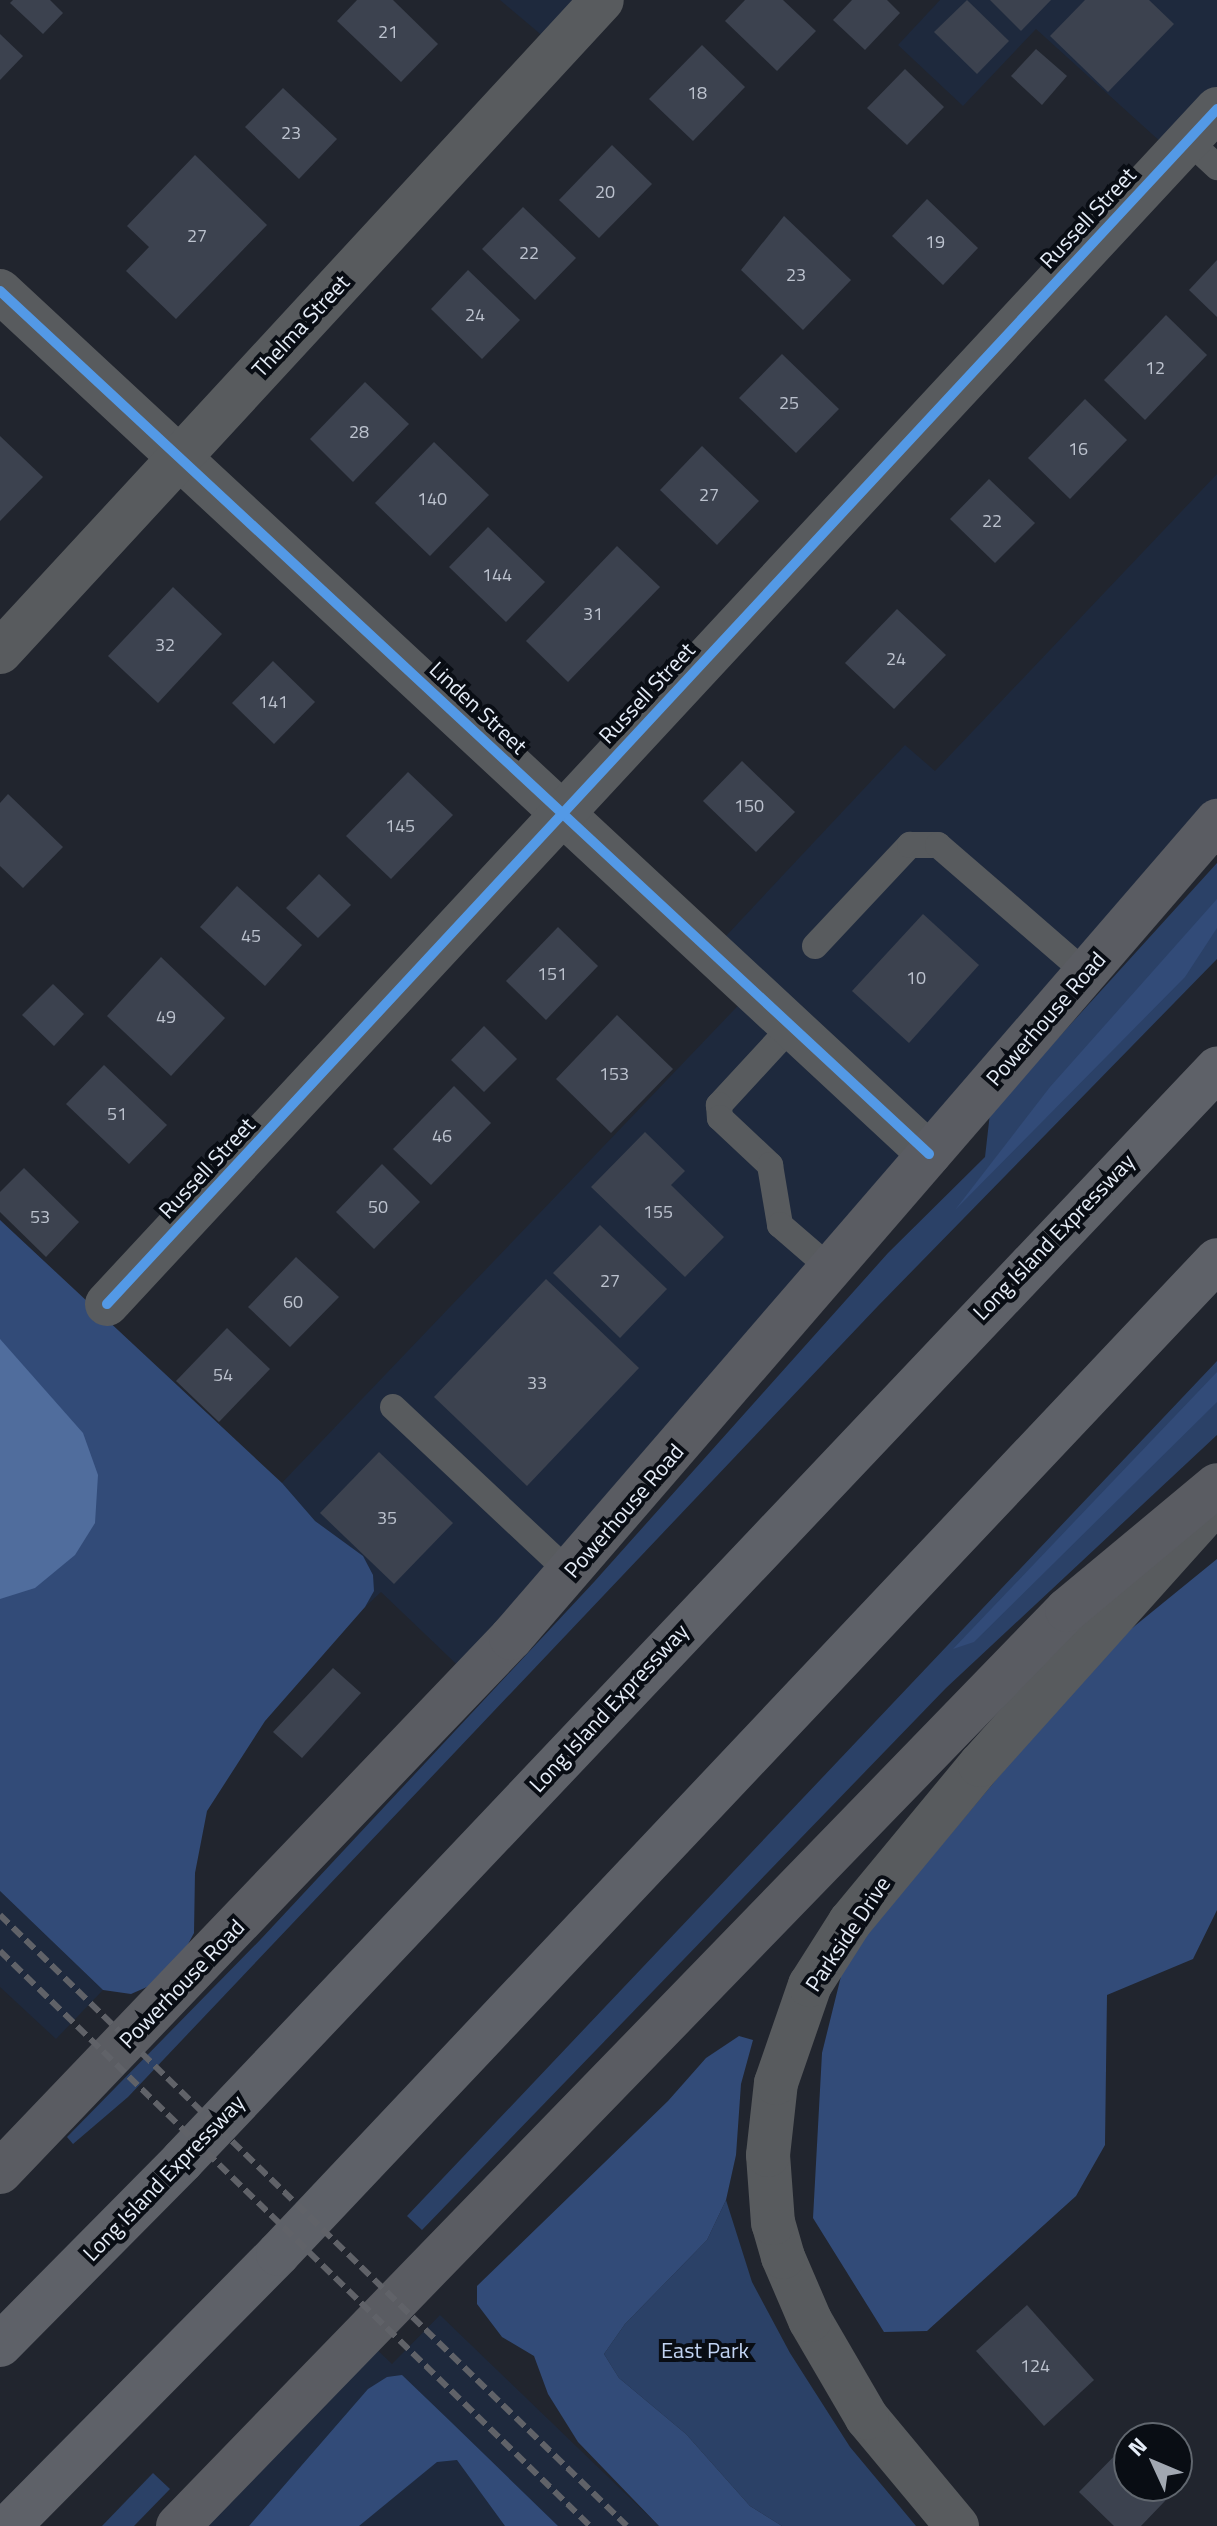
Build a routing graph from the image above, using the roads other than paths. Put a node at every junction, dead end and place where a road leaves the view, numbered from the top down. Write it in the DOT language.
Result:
graph roads {
  1 [pos="602,0"];
  2 [pos="1217,109"];
  3 [pos="1202,154"];
  4 [pos="0,291"];
  5 [pos="179,458"];
  6 [pos="0,652"];
  7 [pos="563,814"];
  8 [pos="1217,821"];
  9 [pos="815,946"];
  10 [pos="1087,974"];
  11 [pos="792,1026"];
  12 [pos="1217,1069"];
  13 [pos="929,1154"];
  14 [pos="1217,1260"];
  15 [pos="831,1269"];
  16 [pos="107,1304"];
  17 [pos="393,1407"];
  18 [pos="1217,1485"];
  19 [pos="1217,1501"];
  20 [pos="570,1573"];
  21 [pos="0,2172"];
  22 [pos="0,2345"];
  23 [pos="9,2526"];
  24 [pos="178,2526"];
  25 [pos="957,2526"];
  1 -- 5 [label="street, Thelma Street"];
  2 -- 3 [label="street, Russell Street"];
  3 -- 7 [label="street, Russell Street"];
  4 -- 5 [label="street, Linden Street"];
  5 -- 6 [label="street, Thelma Street"];
  5 -- 7 [label="street, Linden Street"];
  7 -- 11 [label="street, Linden Street"];
  7 -- 16 [label="street, Russell Street"];
  8 -- 10 [label="main road, Powerhouse Road"];
  9 -- 10 [label="lane"];
  10 -- 13 [label="main road, Powerhouse Road"];
  11 -- 13 [label="street, Linden Street"];
  11 -- 15 [label="lane"];
  12 -- 22 [label="highway, Long Island Expressway"];
  13 -- 15 [label="main road, Powerhouse Road"];
  14 -- 23 [label="highway"];
  15 -- 20 [label="main road, Powerhouse Road"];
  17 -- 20 [label="lane"];
  18 -- 24 [label="main road"];
  19 -- 25 [label="street, Parkside Drive"];
  20 -- 21 [label="main road, Powerhouse Road"];
}
